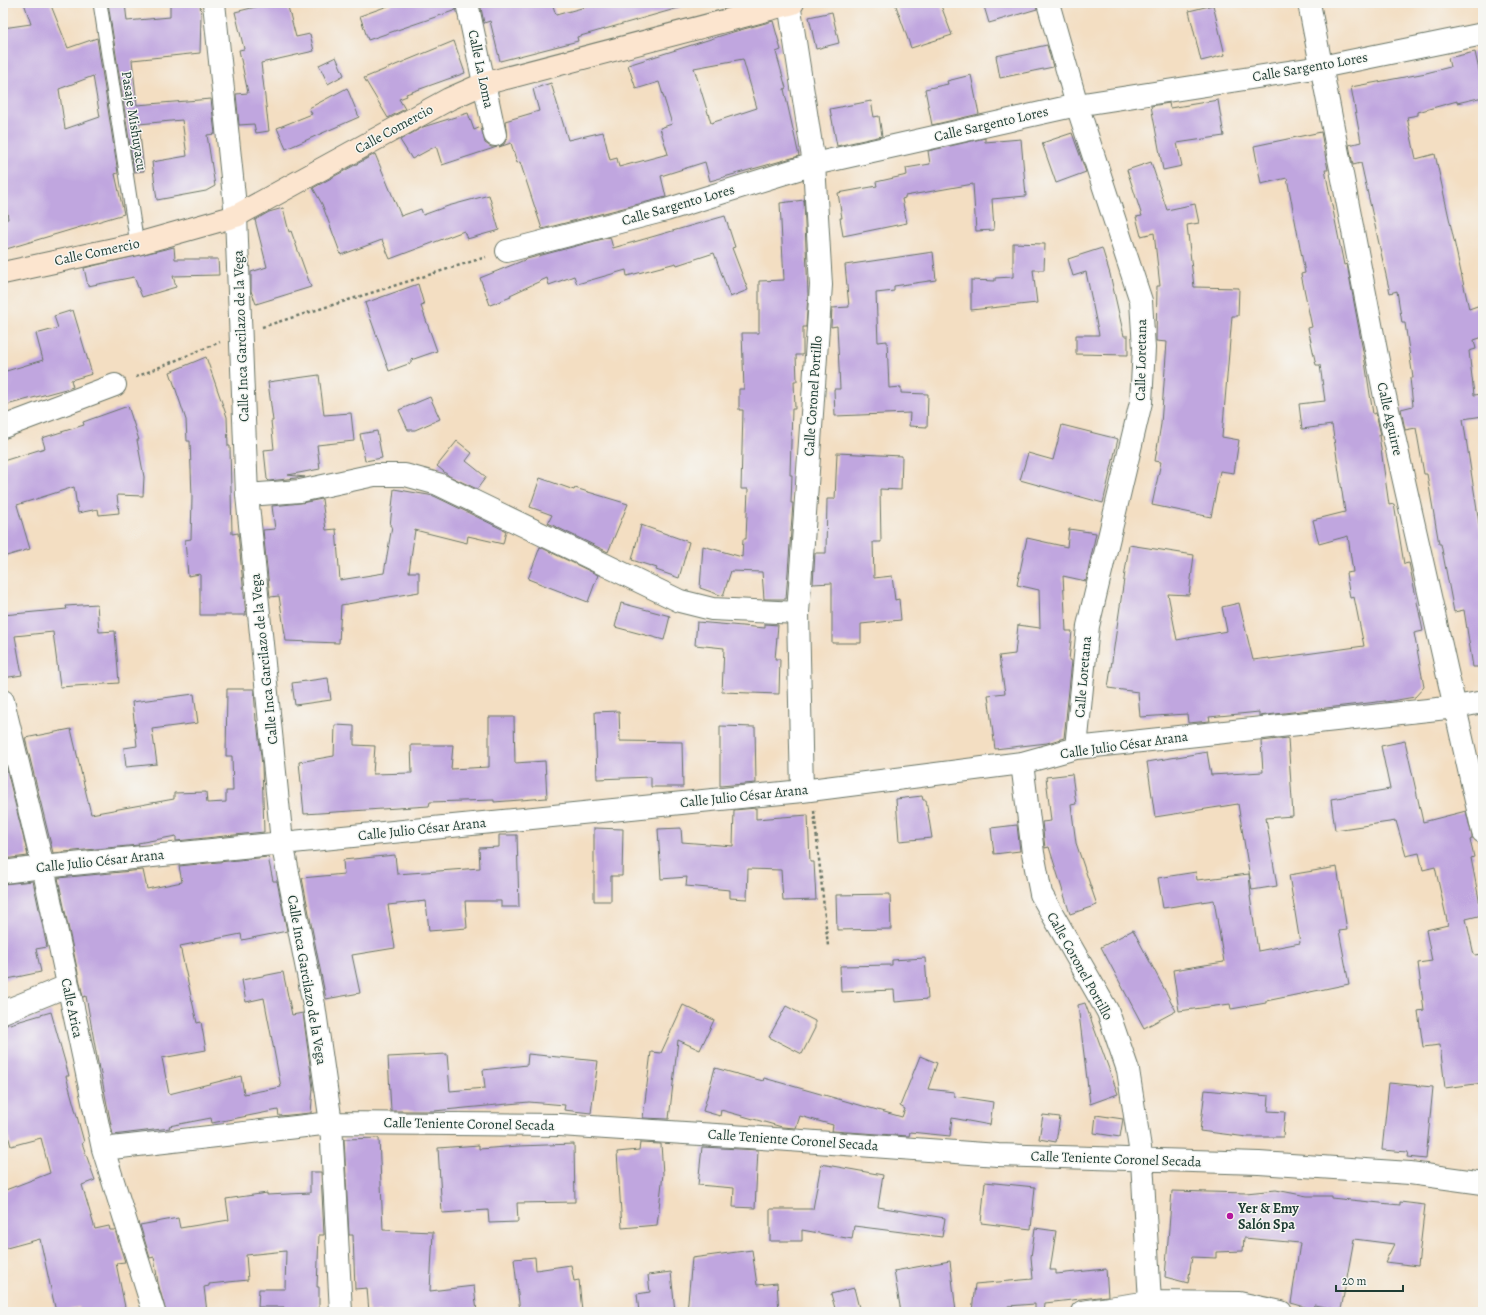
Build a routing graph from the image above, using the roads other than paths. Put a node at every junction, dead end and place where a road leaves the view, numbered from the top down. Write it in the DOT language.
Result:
graph roads {
  1 [pos="100,3"];
  2 [pos="214,3"];
  3 [pos="467,3"];
  4 [pos="791,3"];
  5 [pos="1048,3"];
  6 [pos="1309,3"];
  7 [pos="1483,34"];
  8 [pos="1321,67"];
  9 [pos="483,84"];
  10 [pos="1077,105"];
  11 [pos="495,135"];
  12 [pos="814,164"];
  13 [pos="236,216"];
  14 [pos="137,244"];
  15 [pos="508,251"];
  16 [pos="3,273"];
  17 [pos="115,385"];
  18 [pos="3,427"];
  19 [pos="247,495"];
  20 [pos="798,613"];
  21 [pos="3,701"];
  22 [pos="1483,702"];
  23 [pos="1456,707"];
  24 [pos="1076,748"];
  25 [pos="1022,763"];
  26 [pos="807,790"];
  27 [pos="1483,832"];
  28 [pos="282,842"];
  29 [pos="43,867"];
  30 [pos="3,872"];
  31 [pos="67,986"];
  32 [pos="3,1012"];
  33 [pos="331,1123"];
  34 [pos="103,1149"];
  35 [pos="1142,1161"];
  36 [pos="1483,1183"];
  37 [pos="1149,1307"];
  38 [pos="154,1312"];
  39 [pos="341,1312"];
  40 [pos="1082,1312"];
  41 [pos="1281,1312"];
  1 -- 14 [label="lane, Pasaje Mishuyacu"];
  2 -- 13 [label="street, Calle Inca Garcilazo de la Vega"];
  3 -- 9 [label="street, Calle La Loma"];
  4 -- 9 [label="street, Calle Comercio"];
  4 -- 12 [label="street, Calle Coronel Portillo"];
  5 -- 10 [label="street, Calle Loretana"];
  6 -- 8 [label="street, Calle Aguirre"];
  7 -- 8 [label="street, Calle Sargento Lores"];
  8 -- 10 [label="street, Calle Sargento Lores"];
  8 -- 23 [label="street, Calle Aguirre"];
  9 -- 11 [label="street, Calle La Loma"];
  9 -- 13 [label="street, Calle Comercio"];
  10 -- 12 [label="street, Calle Sargento Lores"];
  10 -- 24 [label="street, Calle Loretana"];
  12 -- 15 [label="street, Calle Sargento Lores"];
  12 -- 20 [label="street, Calle Coronel Portillo"];
  13 -- 14 [label="street, Calle Comercio"];
  13 -- 19 [label="street, Calle Inca Garcilazo de la Vega"];
  14 -- 16 [label="street, Calle Comercio"];
  17 -- 18 [label="street"];
  19 -- 20 [label="street"];
  19 -- 28 [label="street, Calle Inca Garcilazo de la Vega"];
  20 -- 26 [label="street, Calle Coronel Portillo"];
  21 -- 29 [label="street, Calle Arica"];
  22 -- 23 [label="street, Calle Julio César Arana"];
  23 -- 24 [label="street, Calle Julio César Arana"];
  23 -- 27 [label="street, Calle Aguirre"];
  24 -- 25 [label="street, Calle Julio César Arana"];
  25 -- 26 [label="street, Calle Julio César Arana"];
  25 -- 35 [label="street, Calle Coronel Portillo"];
  26 -- 28 [label="street, Calle Julio César Arana"];
  28 -- 29 [label="street, Calle Julio César Arana"];
  28 -- 33 [label="street, Calle Inca Garcilazo de la Vega"];
  29 -- 30 [label="street, Calle Julio César Arana"];
  29 -- 31 [label="street, Calle Arica"];
  31 -- 32 [label="street"];
  31 -- 34 [label="street, Calle Arica"];
  33 -- 34 [label="street, Calle Teniente Coronel Secada"];
  33 -- 35 [label="street, Calle Teniente Coronel Secada"];
  33 -- 39 [label="street, Calle Inca Garcilazo de la Vega"];
  34 -- 38 [label="street, Calle Arica"];
  35 -- 36 [label="street, Calle Teniente Coronel Secada"];
  35 -- 37 [label="street, Calle Coronel Portillo"];
  37 -- 40 [label="street"];
  37 -- 41 [label="street"];
}
